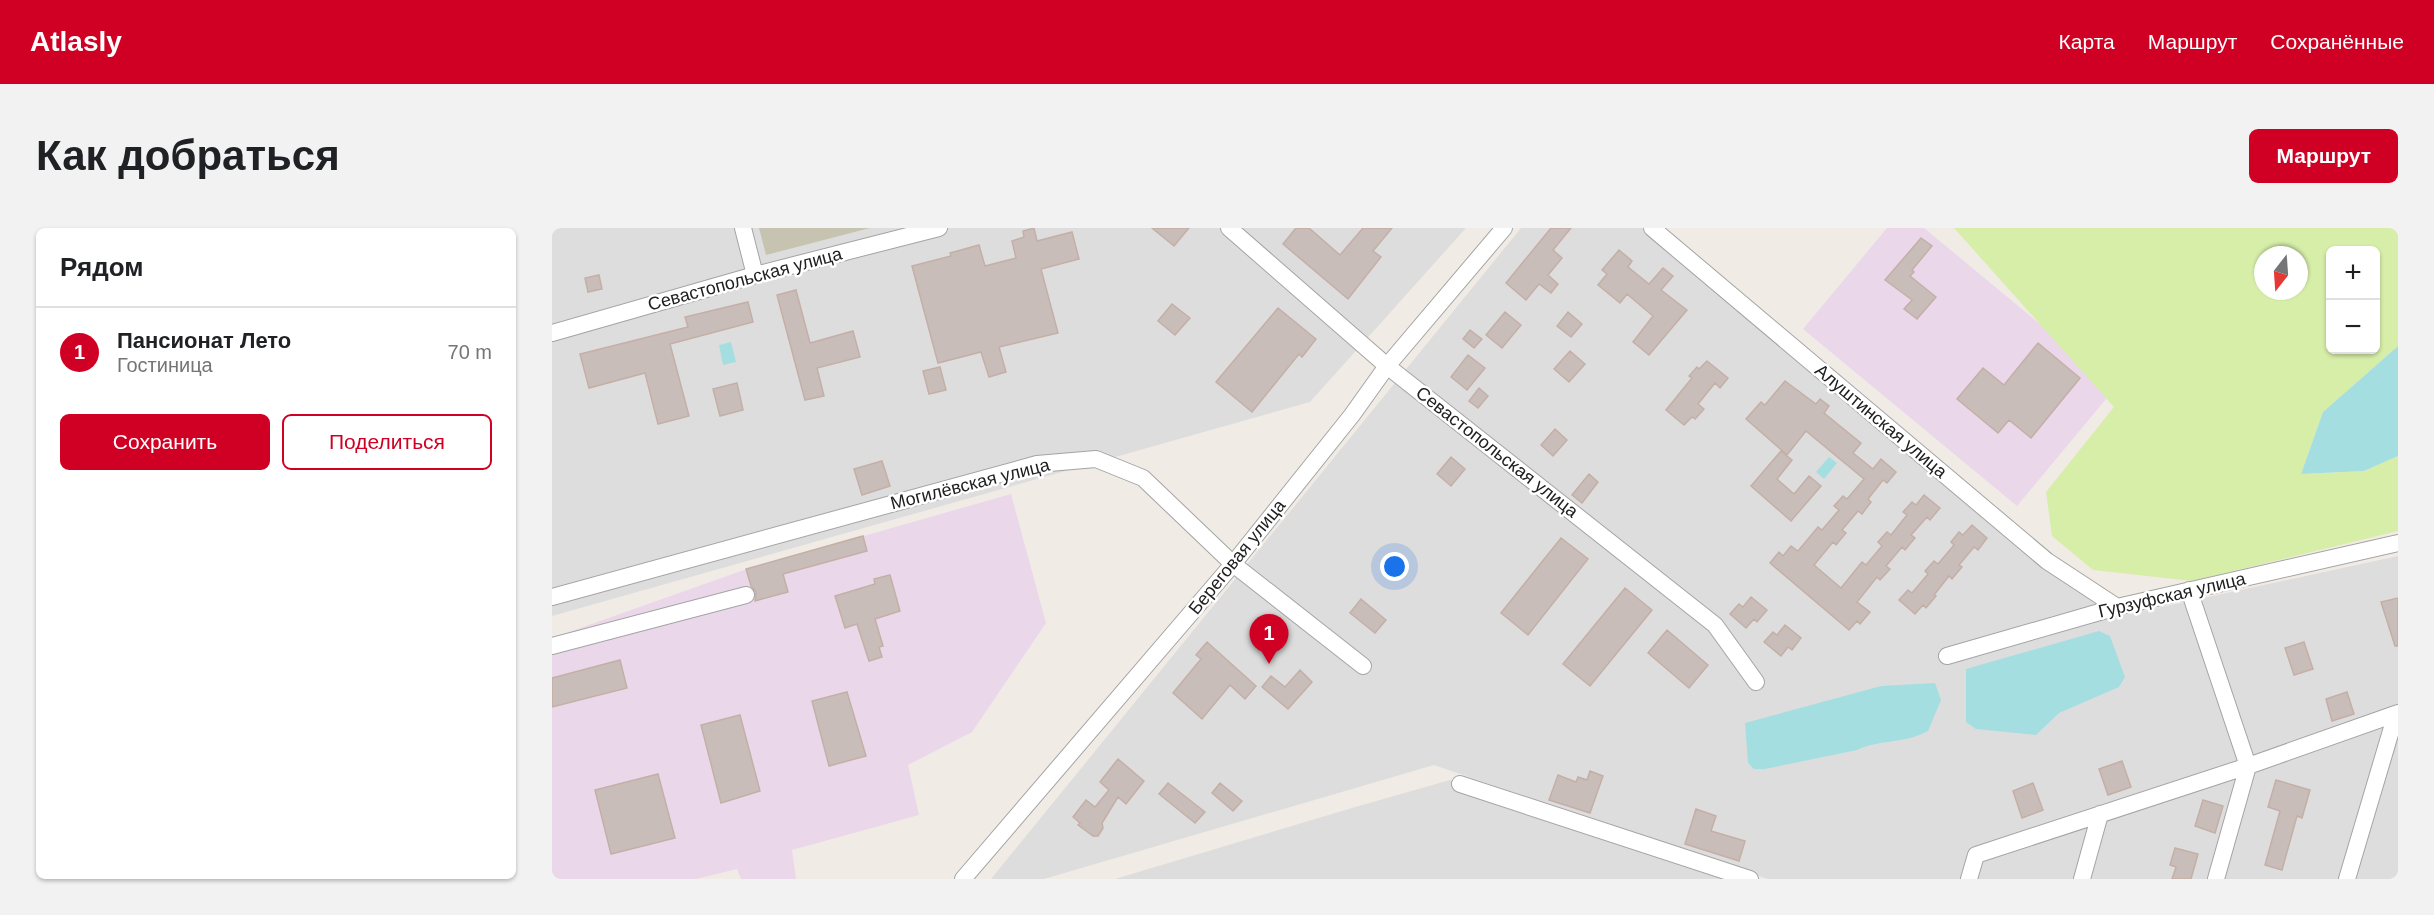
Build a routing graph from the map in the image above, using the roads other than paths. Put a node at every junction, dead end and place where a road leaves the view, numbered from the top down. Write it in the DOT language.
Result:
graph roads {
  1 [pos="743,228"];
  2 [pos="939,228"];
  3 [pos="1229,228"];
  4 [pos="1504,228"];
  5 [pos="1652,228"];
  6 [pos="755,275"];
  7 [pos="552,333"];
  8 [pos="1387,366"];
  9 [pos="2398,543"];
  10 [pos="1233,564"];
  11 [pos="2189,590"];
  12 [pos="746,595"];
  13 [pos="552,597"];
  14 [pos="2117,607"];
  15 [pos="552,646"];
  16 [pos="1947,656"];
  17 [pos="1363,666"];
  18 [pos="1756,682"];
  19 [pos="2397,713"];
  20 [pos="2248,766"];
  21 [pos="1460,784"];
  22 [pos="2100,814"];
  23 [pos="963,879"];
  24 [pos="1750,879"];
  25 [pos="1969,879"];
  26 [pos="2082,879"];
  27 [pos="2216,879"];
  28 [pos="2347,879"];
  1 -- 6 [label="street"];
  2 -- 6 [label="street, Севастопольская улица"];
  3 -- 8 [label="street, Севастопольская улица"];
  4 -- 8 [label="street, Береговая улица"];
  5 -- 14 [label="street, Алуштинская улица"];
  6 -- 7 [label="street, Севастопольская улица"];
  8 -- 10 [label="street, Береговая улица"];
  8 -- 18 [label="street, Севастопольская улица"];
  9 -- 11 [label="street, Гурзуфская улица"];
  10 -- 13 [label="street, Могилёвская улица"];
  10 -- 17 [label="street, Могилёвская улица"];
  10 -- 23 [label="street, Береговая улица"];
  11 -- 14 [label="street, Гурзуфская улица"];
  11 -- 20 [label="street"];
  12 -- 15 [label="street"];
  14 -- 16 [label="street, Гурзуфская улица"];
  19 -- 20 [label="street"];
  19 -- 28 [label="street"];
  20 -- 22 [label="street"];
  20 -- 27 [label="street"];
  21 -- 24 [label="street"];
  22 -- 25 [label="street"];
  22 -- 26 [label="street"];
}
